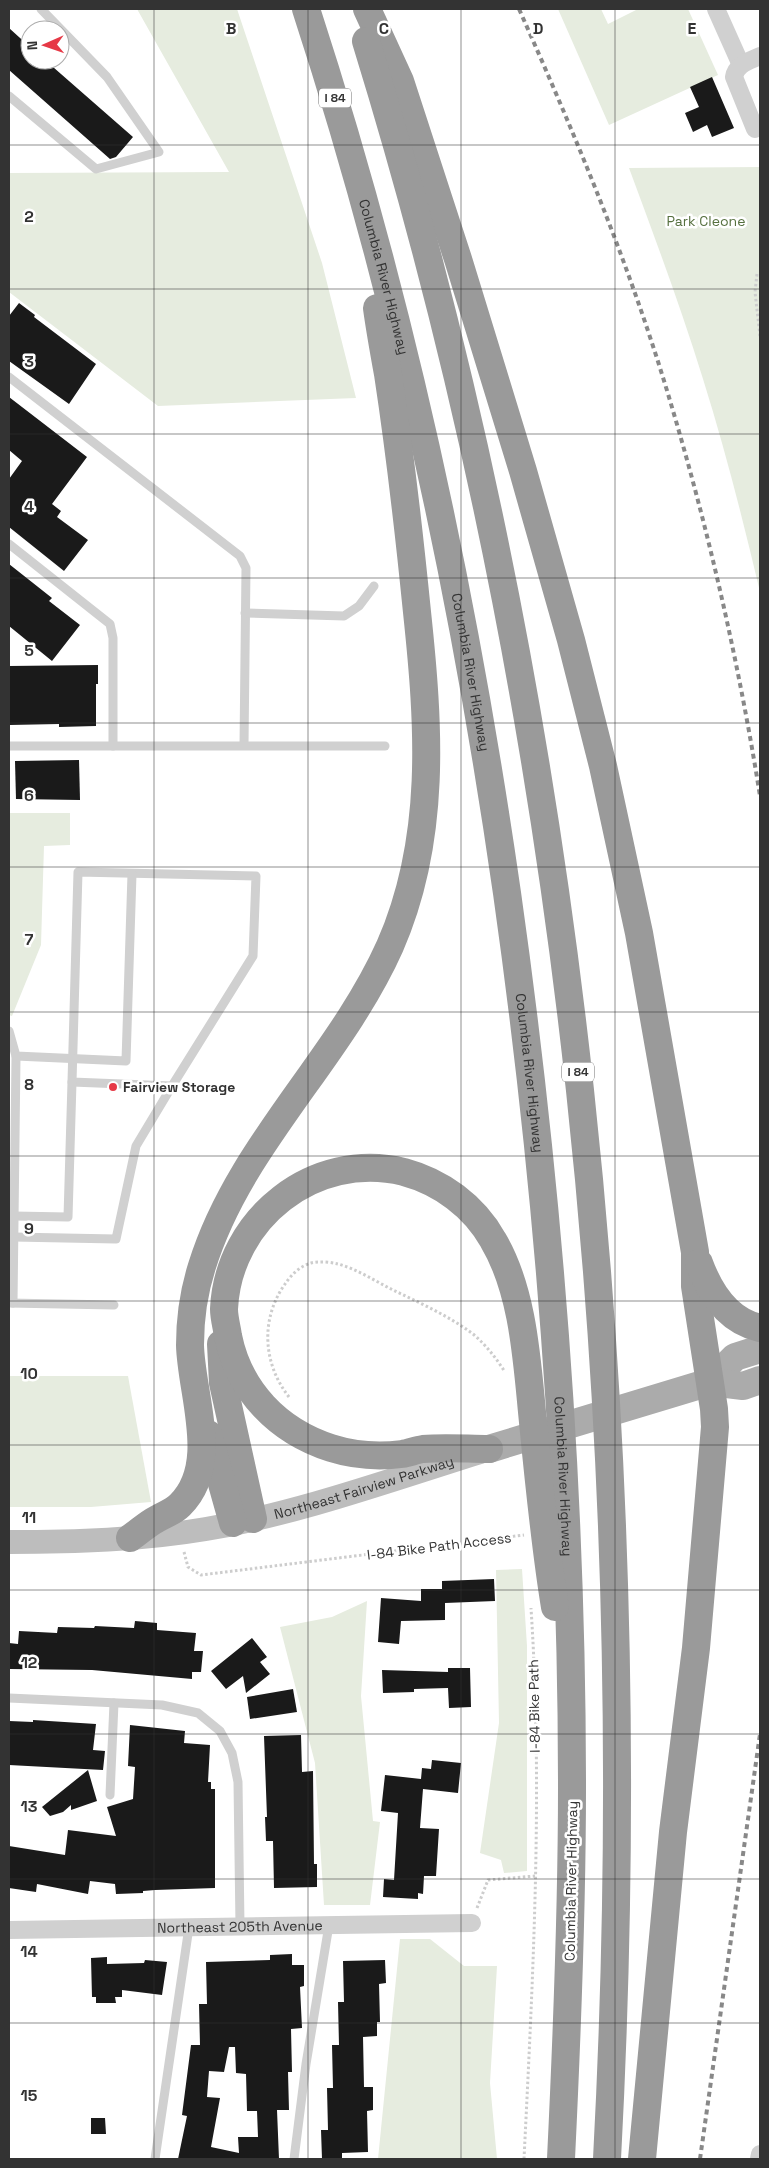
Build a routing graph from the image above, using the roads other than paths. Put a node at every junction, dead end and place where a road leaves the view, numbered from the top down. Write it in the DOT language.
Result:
graph roads {
  1 [pos="41,9"];
  2 [pos="306,9"];
  3 [pos="356,9"];
  4 [pos="367,9"];
  5 [pos="716,9"];
  6 [pos="760,56"];
  7 [pos="741,65"];
  8 [pos="9,96"];
  9 [pos="754,129"];
  10 [pos="361,188"];
  11 [pos="9,376"];
  12 [pos="9,544"];
  13 [pos="374,586"];
  14 [pos="246,614"];
  15 [pos="244,745"];
  16 [pos="9,746"];
  17 [pos="113,746"];
  18 [pos="384,746"];
  19 [pos="132,874"];
  20 [pos="9,1031"];
  21 [pos="16,1056"];
  22 [pos="72,1059"];
  23 [pos="72,1082"];
  24 [pos="172,1086"];
  25 [pos="14,1216"];
  26 [pos="14,1237"];
  27 [pos="695,1252"];
  28 [pos="11,1303"];
  29 [pos="114,1305"];
  30 [pos="224,1312"];
  31 [pos="760,1328"];
  32 [pos="760,1349"];
  33 [pos="760,1380"];
  34 [pos="710,1382"];
  35 [pos="201,1419"];
  36 [pos="489,1449"];
  37 [pos="243,1521"];
  38 [pos="130,1538"];
  39 [pos="9,1542"];
  40 [pos="9,1698"];
  41 [pos="571,1701"];
  42 [pos="114,1703"];
  43 [pos="110,1795"];
  44 [pos="472,1923"];
  45 [pos="329,1925"];
  46 [pos="240,1926"];
  47 [pos="189,1927"];
  48 [pos="9,1930"];
  49 [pos="760,2154"];
  50 [pos="154,2159"];
  51 [pos="294,2159"];
  52 [pos="561,2159"];
  53 [pos="607,2159"];
  54 [pos="642,2159"];
  55 [pos="760,2159"];
  1 -- 8 [label="lane"];
  2 -- 10 [label="highway, Columbia River Highway / I 84"];
  3 -- 53 [label="highway, I 84"];
  4 -- 27 [label="highway"];
  5 -- 7 [label="street"];
  6 -- 7 [label="street"];
  7 -- 9 [label="street"];
  10 -- 35 [label="highway"];
  10 -- 41 [label="highway, Columbia River Highway / I 84"];
  11 -- 14 [label="lane"];
  12 -- 17 [label="lane"];
  13 -- 14 [label="lane"];
  14 -- 15 [label="lane"];
  15 -- 17 [label="lane"];
  15 -- 18 [label="lane"];
  16 -- 17 [label="lane"];
  19 -- 22 [label="lane"];
  19 -- 22 [label="lane"];
  19 -- 24 [label="lane"];
  20 -- 21 [label="lane"];
  21 -- 22 [label="lane"];
  21 -- 25 [label="lane"];
  22 -- 23 [label="lane"];
  23 -- 24 [label="lane"];
  23 -- 25 [label="lane"];
  24 -- 26 [label="lane"];
  25 -- 26 [label="lane"];
  26 -- 28 [label="lane"];
  27 -- 31 [label="highway"];
  27 -- 34 [label="highway"];
  28 -- 29 [label="lane"];
  30 -- 36 [label="highway"];
  30 -- 37 [label="highway"];
  30 -- 41 [label="highway"];
  32 -- 34 [label="main road"];
  33 -- 34 [label="main road, Northeast Fairview Parkway"];
  34 -- 36 [label="main road, Northeast Fairview Parkway"];
  34 -- 54 [label="highway"];
  35 -- 37 [label="highway"];
  35 -- 38 [label="highway"];
  36 -- 37 [label="main road, Northeast Fairview Parkway"];
  37 -- 38 [label="main road, Northeast Fairview Parkway"];
  38 -- 39 [label="main road, Northeast Fairview Parkway"];
  40 -- 42 [label="lane"];
  41 -- 52 [label="highway, Columbia River Highway / I 84"];
  42 -- 43 [label="lane"];
  42 -- 46 [label="lane"];
  44 -- 45 [label="street, Northeast 205th Avenue"];
  45 -- 46 [label="street, Northeast 205th Avenue"];
  45 -- 51 [label="lane"];
  46 -- 47 [label="street, Northeast 205th Avenue"];
  47 -- 48 [label="street, Northeast 205th Avenue"];
  47 -- 50 [label="lane"];
  49 -- 55 [label="street"];
}
